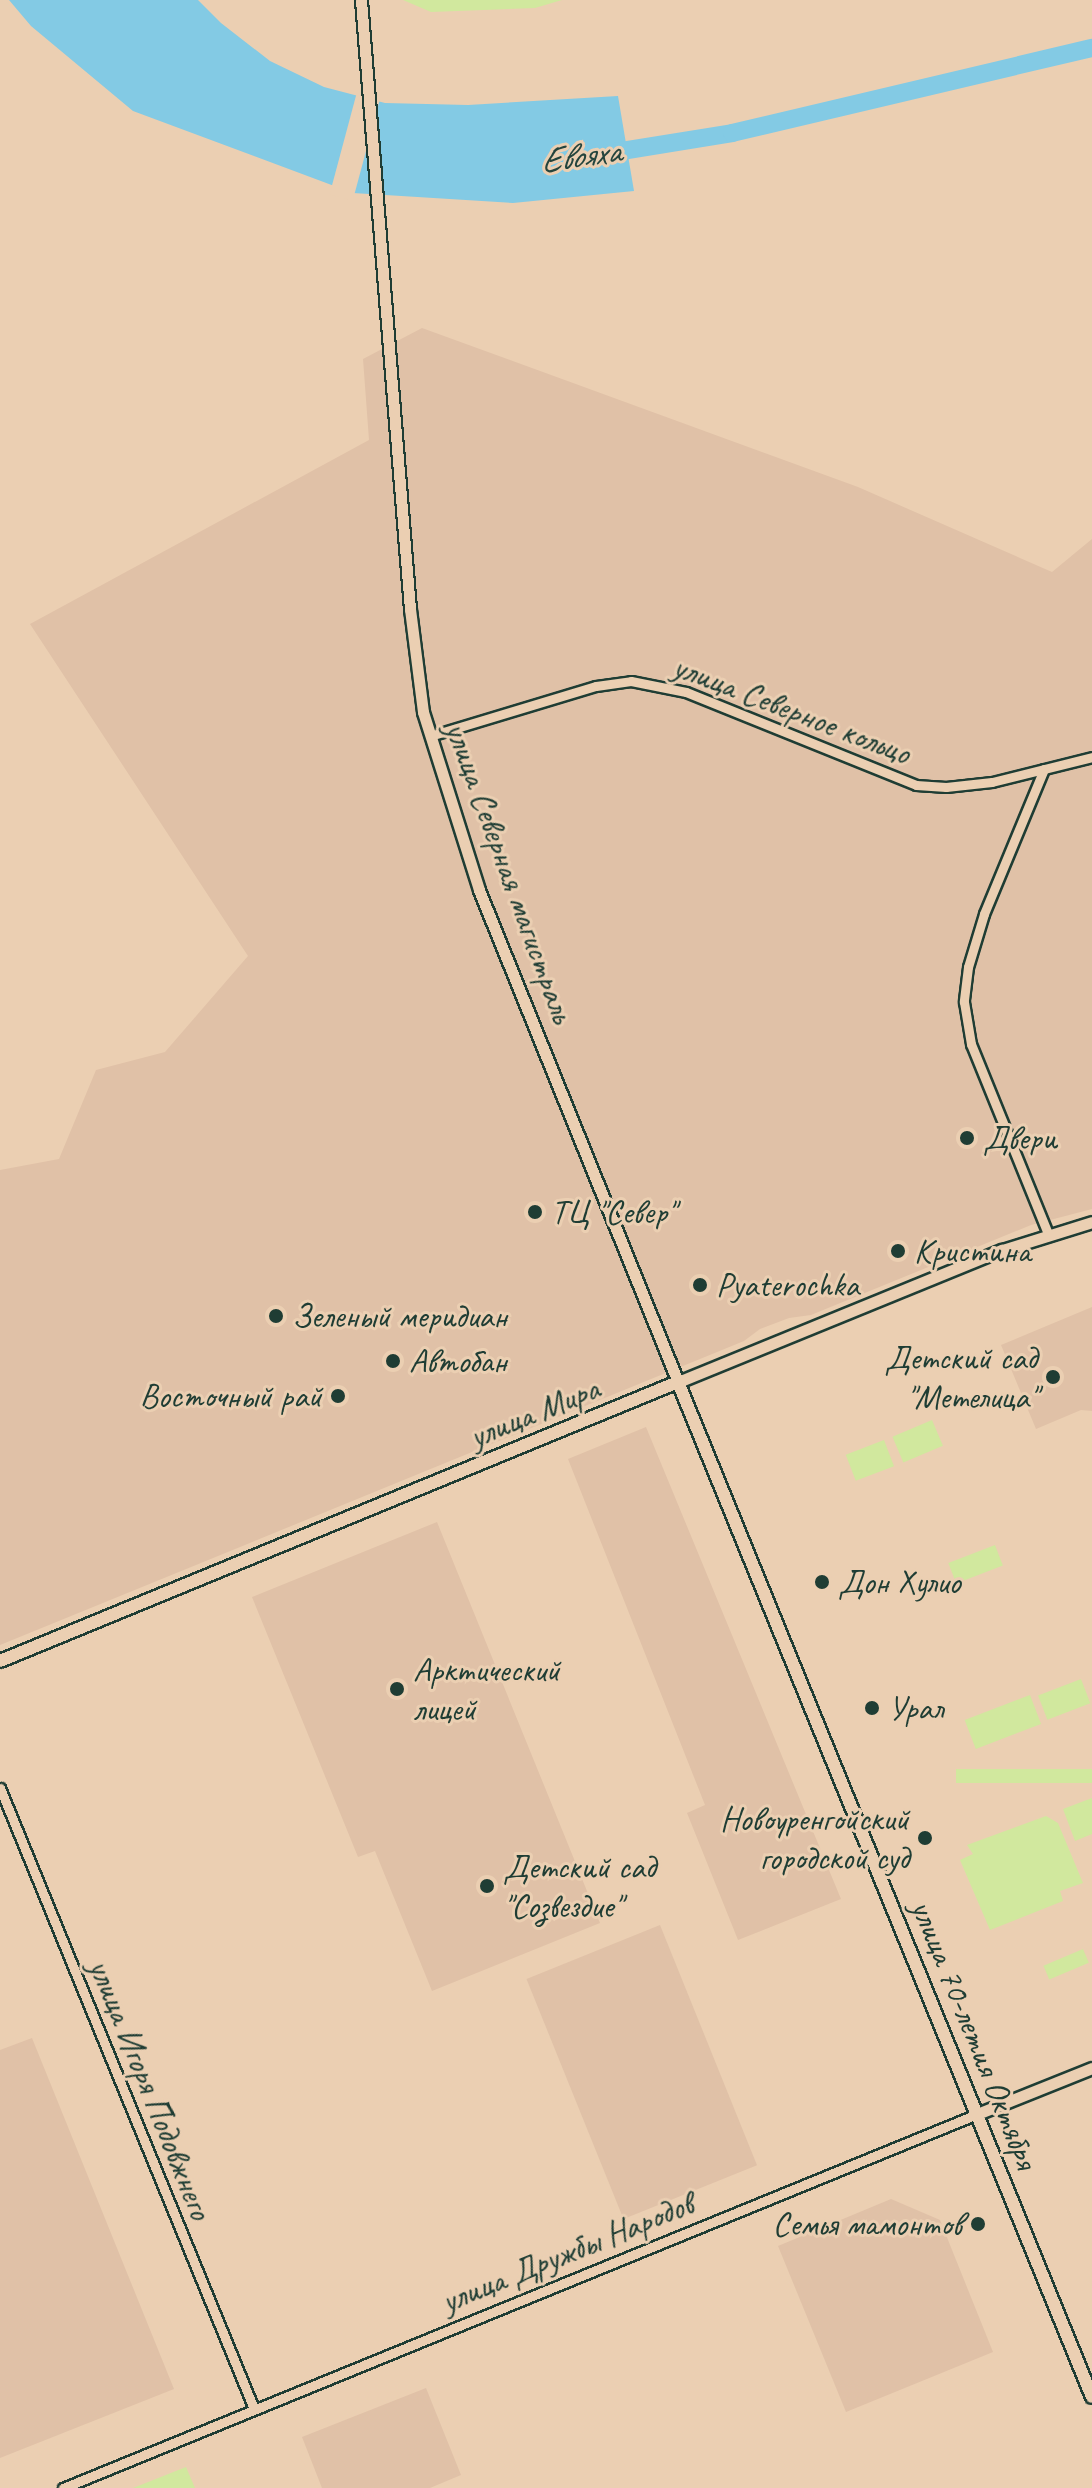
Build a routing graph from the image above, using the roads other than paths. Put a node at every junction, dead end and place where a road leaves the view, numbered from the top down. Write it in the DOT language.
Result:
graph roads {
  1 [pos="361,0"];
  2 [pos="430,736"];
  3 [pos="1092,757"];
  4 [pos="1044,769"];
  5 [pos="1092,1222"];
  6 [pos="1048,1234"];
  7 [pos="678,1382"];
  8 [pos="0,1661"];
  9 [pos="0,1788"];
  10 [pos="1092,2068"];
  11 [pos="977,2114"];
  12 [pos="1092,2397"];
  13 [pos="254,2409"];
  14 [pos="63,2488"];
  1 -- 2 [label="street, улица Северная магистраль"];
  2 -- 4 [label="street, улица Северное кольцо"];
  2 -- 7 [label="street, улица Северная магистраль"];
  3 -- 4 [label="street, улица Северное кольцо"];
  4 -- 6 [label="street"];
  5 -- 6 [label="street, улица Мира"];
  6 -- 7 [label="street, улица Мира"];
  7 -- 8 [label="main road, улица Мира"];
  7 -- 11 [label="main road, улица 70-летия Октября"];
  9 -- 13 [label="street, улица Игоря Подовжнего"];
  10 -- 11 [label="street, улица Дружбы Народов"];
  11 -- 12 [label="main road, улица 70-летия Октября"];
  11 -- 13 [label="street, улица Дружбы Народов"];
  13 -- 14 [label="street, улица Дружбы Народов"];
}
